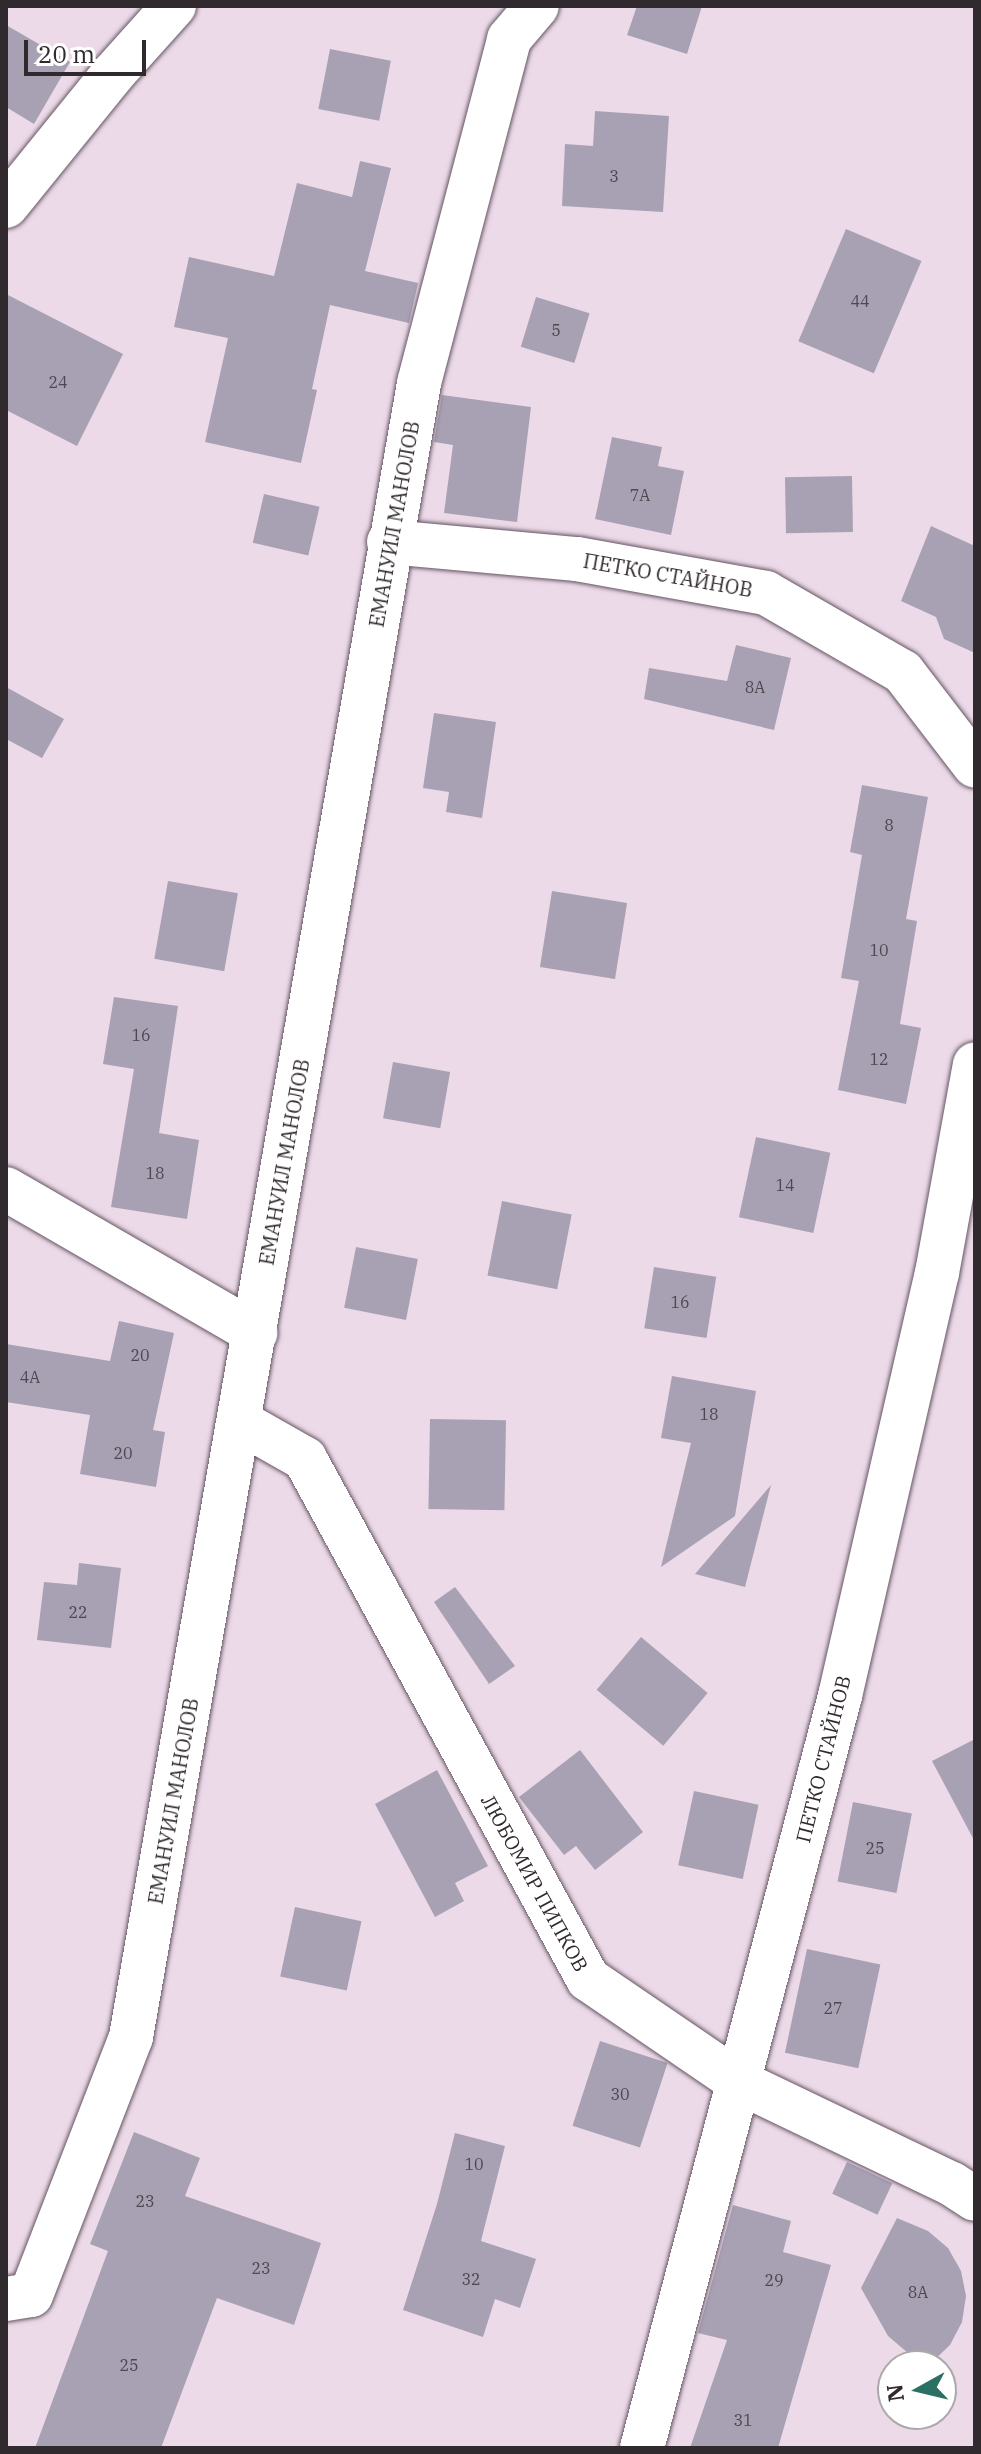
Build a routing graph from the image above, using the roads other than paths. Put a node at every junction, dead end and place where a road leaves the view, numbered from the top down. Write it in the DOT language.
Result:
graph roads {
  1 [pos="174,6"];
  2 [pos="537,6"];
  3 [pos="6,206"];
  4 [pos="389,542"];
  5 [pos="975,766"];
  6 [pos="975,1064"];
  7 [pos="6,1189"];
  8 [pos="255,1333"];
  9 [pos="240,1422"];
  10 [pos="739,2082"];
  11 [pos="975,2199"];
  12 [pos="6,2299"];
  13 [pos="642,2448"];
  1 -- 3 [label="street"];
  2 -- 4 [label="street, ЕМАНУИЛ МАНОЛОВ"];
  4 -- 5 [label="street, ПЕТКО СТАЙНОВ"];
  4 -- 8 [label="street, ЕМАНУИЛ МАНОЛОВ"];
  6 -- 10 [label="street, ПЕТКО СТАЙНОВ"];
  7 -- 8 [label="street"];
  8 -- 9 [label="street, ЕМАНУИЛ МАНОЛОВ"];
  9 -- 10 [label="street, ЛЮБОМИР ПИПКОВ"];
  9 -- 12 [label="street, ЕМАНУИЛ МАНОЛОВ"];
  10 -- 11 [label="street, ЛЮБОМИР ПИПКОВ"];
  10 -- 13 [label="street, ПЕТКО СТАЙНОВ"];
}
